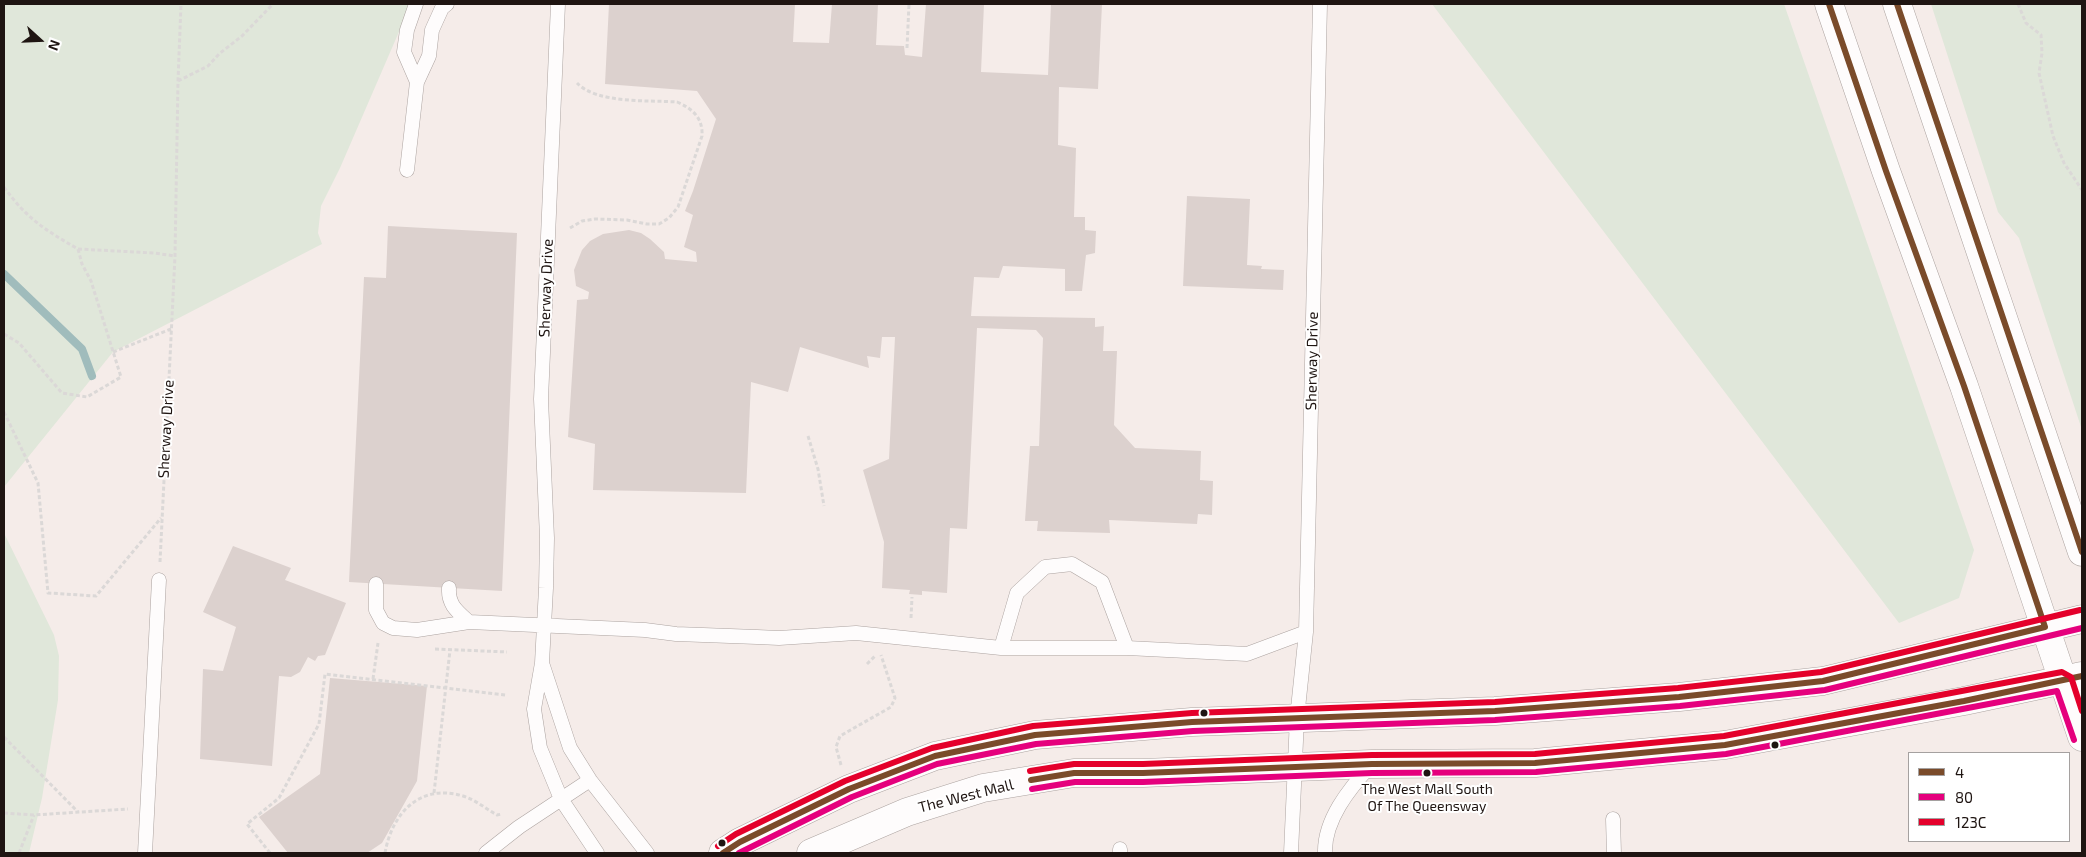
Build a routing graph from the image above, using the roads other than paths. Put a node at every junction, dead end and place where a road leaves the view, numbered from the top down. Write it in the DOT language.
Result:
graph roads {
  1 [pos="416,4"];
  2 [pos="447,4"];
  3 [pos="558,4"];
  4 [pos="1320,4"];
  5 [pos="1829,4"];
  6 [pos="1897,4"];
  7 [pos="417,82"];
  8 [pos="407,170"];
  9 [pos="2082,552"];
  10 [pos="159,580"];
  11 [pos="376,584"];
  12 [pos="449,588"];
  13 [pos="2082,619"];
  14 [pos="469,622"];
  15 [pos="544,625"];
  16 [pos="2045,628"];
  17 [pos="1306,632"];
  18 [pos="1001,648"];
  19 [pos="1126,648"];
  20 [pos="542,663"];
  21 [pos="2073,678"];
  22 [pos="1297,718"];
  23 [pos="2082,737"];
  24 [pos="1372,764"];
  25 [pos="1294,767"];
  26 [pos="590,780"];
  27 [pos="560,799"];
  28 [pos="1613,819"];
  29 [pos="145,853"];
  30 [pos="486,853"];
  31 [pos="597,853"];
  32 [pos="647,853"];
  33 [pos="723,853"];
  34 [pos="811,853"];
  35 [pos="1291,853"];
  36 [pos="1325,853"];
  37 [pos="1614,853"];
  1 -- 7 [label="lane"];
  2 -- 7 [label="lane"];
  3 -- 15 [label="lane, Sherway Drive"];
  4 -- 17 [label="lane, Sherway Drive"];
  5 -- 16 [label="main road"];
  6 -- 9 [label="main road"];
  7 -- 8 [label="lane"];
  10 -- 29 [label="lane"];
  11 -- 14 [label="lane"];
  12 -- 14 [label="lane"];
  13 -- 16 [label="main road"];
  14 -- 15 [label="lane"];
  15 -- 18 [label="lane"];
  15 -- 20 [label="lane, Sherway Drive"];
  16 -- 21 [label="main road"];
  16 -- 22 [label="main road"];
  17 -- 19 [label="lane"];
  17 -- 22 [label="lane, Sherway Drive"];
  18 -- 19 [label="lane"];
  18 -- 19 [label="lane"];
  20 -- 26 [label="lane, Sherway Drive"];
  20 -- 27 [label="lane, Sherway Drive"];
  21 -- 23 [label="main road"];
  21 -- 24 [label="main road, The West Mall"];
  22 -- 25 [label="lane, Sherway Drive"];
  22 -- 33 [label="main road"];
  24 -- 25 [label="main road, The West Mall"];
  24 -- 36 [label="lane"];
  25 -- 34 [label="main road, The West Mall"];
  25 -- 35 [label="lane, Sherway Drive"];
  26 -- 27 [label="lane"];
  26 -- 32 [label="lane, Sherway Drive"];
  27 -- 30 [label="lane"];
  27 -- 31 [label="lane, Sherway Drive"];
  28 -- 37 [label="lane"];
}
